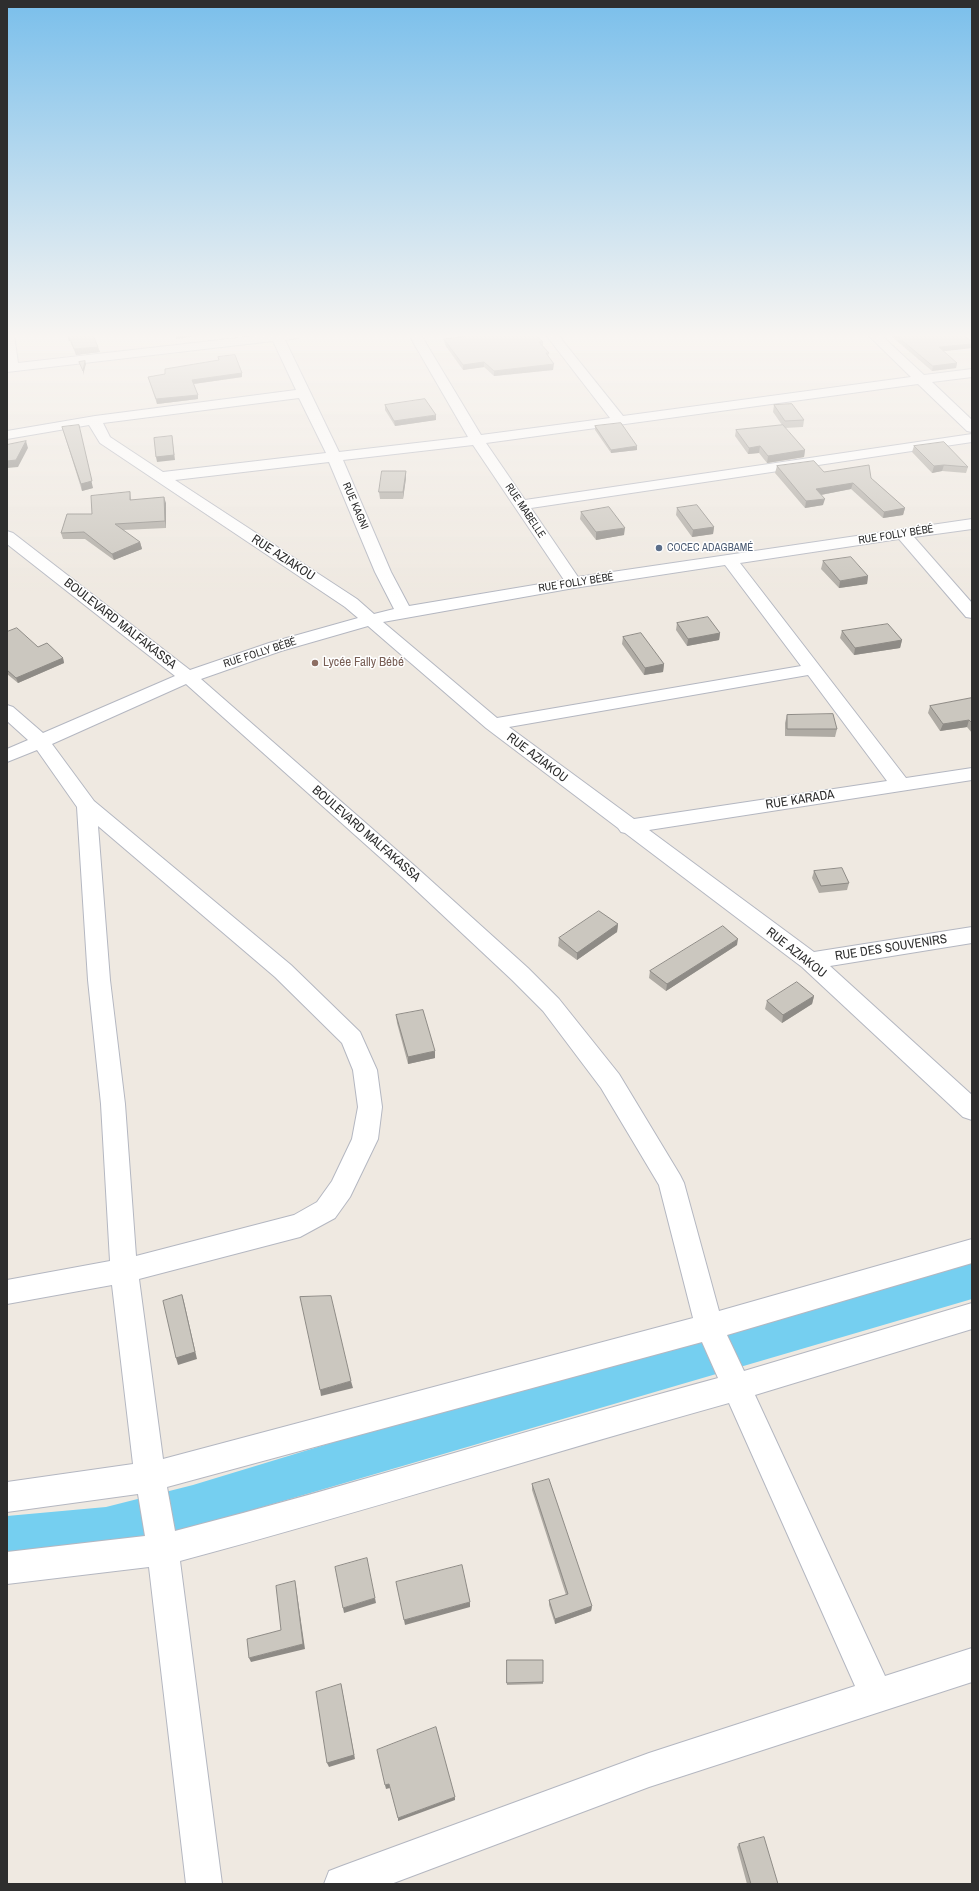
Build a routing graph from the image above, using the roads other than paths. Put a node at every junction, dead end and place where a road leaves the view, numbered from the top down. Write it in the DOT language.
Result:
graph roads {
  1 [pos="76,423"];
  2 [pos="96,423"];
  3 [pos="318,423"];
  4 [pos="467,423"];
  5 [pos="603,423"];
  6 [pos="7,435"];
  7 [pos="972,438"];
  8 [pos="477,440"];
  9 [pos="335,458"];
  10 [pos="160,477"];
  11 [pos="520,505"];
  12 [pos="972,524"];
  13 [pos="903,534"];
  14 [pos="7,536"];
  15 [pos="730,561"];
  16 [pos="574,583"];
  17 [pos="404,612"];
  18 [pos="972,613"];
  19 [pos="370,620"];
  20 [pos="813,669"];
  21 [pos="188,677"];
  22 [pos="7,711"];
  23 [pos="493,724"];
  24 [pos="40,741"];
  25 [pos="7,756"];
  26 [pos="972,774"];
  27 [pos="900,784"];
  28 [pos="88,806"];
  29 [pos="628,827"];
  30 [pos="972,935"];
  31 [pos="810,961"];
  32 [pos="972,1110"];
  33 [pos="972,1251"];
  34 [pos="124,1271"];
  35 [pos="7,1292"];
  36 [pos="972,1316"];
  37 [pos="709,1327"];
  38 [pos="735,1384"];
  39 [pos="150,1477"];
  40 [pos="7,1497"];
  41 [pos="163,1550"];
  42 [pos="7,1568"];
  43 [pos="972,1665"];
  44 [pos="877,1696"];
  45 [pos="204,1884"];
  46 [pos="342,1884"];
  1 -- 6 [label="street"];
  2 -- 10 [label="street, RUE AZIAKOU"];
  3 -- 9 [label="street, RUE KAGNI"];
  4 -- 8 [label="street, RUE MABELLE"];
  5 -- 8 [label="street"];
  7 -- 11 [label="street"];
  8 -- 9 [label="street"];
  8 -- 11 [label="street, RUE MABELLE"];
  9 -- 10 [label="street"];
  9 -- 17 [label="street, RUE KAGNI"];
  10 -- 19 [label="street, RUE AZIAKOU"];
  11 -- 16 [label="street, RUE MABELLE"];
  12 -- 13 [label="street, RUE FOLLY BÉBÉ"];
  13 -- 15 [label="street, RUE FOLLY BÉBÉ"];
  13 -- 18 [label="street"];
  14 -- 21 [label="street, BOULEVARD MALFAKASSA"];
  15 -- 16 [label="street, RUE FOLLY BÉBÉ"];
  15 -- 20 [label="street"];
  16 -- 17 [label="street, RUE FOLLY BÉBÉ"];
  17 -- 19 [label="street, RUE FOLLY BÉBÉ"];
  19 -- 21 [label="street, RUE FOLLY BÉBÉ"];
  19 -- 23 [label="street, RUE AZIAKOU"];
  20 -- 23 [label="street"];
  20 -- 27 [label="street"];
  21 -- 24 [label="street, RUE FOLLY BÉBÉ"];
  21 -- 37 [label="street, BOULEVARD MALFAKASSA"];
  22 -- 24 [label="street"];
  23 -- 29 [label="street, RUE AZIAKOU"];
  24 -- 25 [label="street, RUE FOLLY BÉBÉ"];
  24 -- 28 [label="street"];
  26 -- 27 [label="street, RUE KARADA"];
  27 -- 29 [label="street, RUE KARADA"];
  28 -- 34 [label="street"];
  28 -- 34 [label="street"];
  29 -- 31 [label="street, RUE AZIAKOU"];
  30 -- 31 [label="street, RUE DES SOUVENIRS"];
  31 -- 32 [label="street, RUE AZIAKOU"];
  33 -- 37 [label="street"];
  34 -- 35 [label="street"];
  34 -- 39 [label="street"];
  36 -- 38 [label="street"];
  37 -- 38 [label="street, BOULEVARD MALFAKASSA"];
  37 -- 39 [label="street"];
  38 -- 41 [label="street"];
  38 -- 44 [label="street, BOULEVARD MALFAKASSA"];
  39 -- 40 [label="street"];
  39 -- 41 [label="street"];
  41 -- 42 [label="street"];
  41 -- 45 [label="street"];
  43 -- 44 [label="street"];
  44 -- 46 [label="street"];
}
